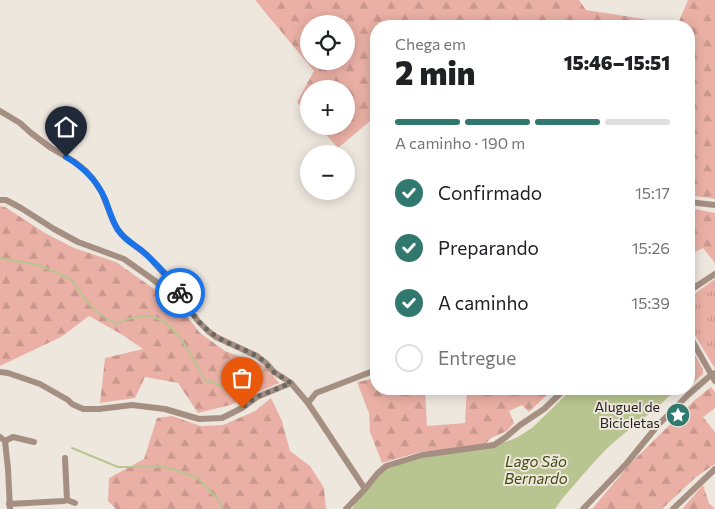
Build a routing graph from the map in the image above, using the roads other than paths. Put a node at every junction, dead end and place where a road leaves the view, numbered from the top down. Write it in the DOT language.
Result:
graph roads {
  1 [pos="0,111"];
  2 [pos="0,200"];
  3 [pos="695,203"];
  4 [pos="715,205"];
  5 [pos="715,274"];
  6 [pos="695,287"];
  7 [pos="186,305"];
  8 [pos="695,345"];
  9 [pos="0,372"];
  10 [pos="370,372"];
  11 [pos="714,377"];
  12 [pos="291,383"];
  13 [pos="695,390"];
  14 [pos="559,395"];
  15 [pos="688,395"];
  16 [pos="308,404"];
  17 [pos="2,439"];
  18 [pos="34,442"];
  19 [pos="66,458"];
  20 [pos="715,469"];
  21 [pos="365,489"];
  22 [pos="67,500"];
  23 [pos="75,503"];
  24 [pos="10,507"];
  25 [pos="346,509"];
  26 [pos="583,509"];
  27 [pos="673,509"];
  1 -- 7 [label="street"];
  2 -- 7 [label="street"];
  3 -- 4 [label="street"];
  5 -- 6 [label="street"];
  7 -- 12 [label="street"];
  8 -- 11 [label="street"];
  9 -- 12 [label="street"];
  10 -- 16 [label="street"];
  11 -- 13 [label="street"];
  12 -- 16 [label="street"];
  14 -- 21 [label="street"];
  15 -- 26 [label="street"];
  16 -- 21 [label="street"];
  17 -- 18 [label="street"];
  17 -- 24 [label="street"];
  19 -- 22 [label="street"];
  20 -- 27 [label="street"];
  21 -- 25 [label="street"];
  22 -- 23 [label="street"];
  22 -- 24 [label="street"];
}
